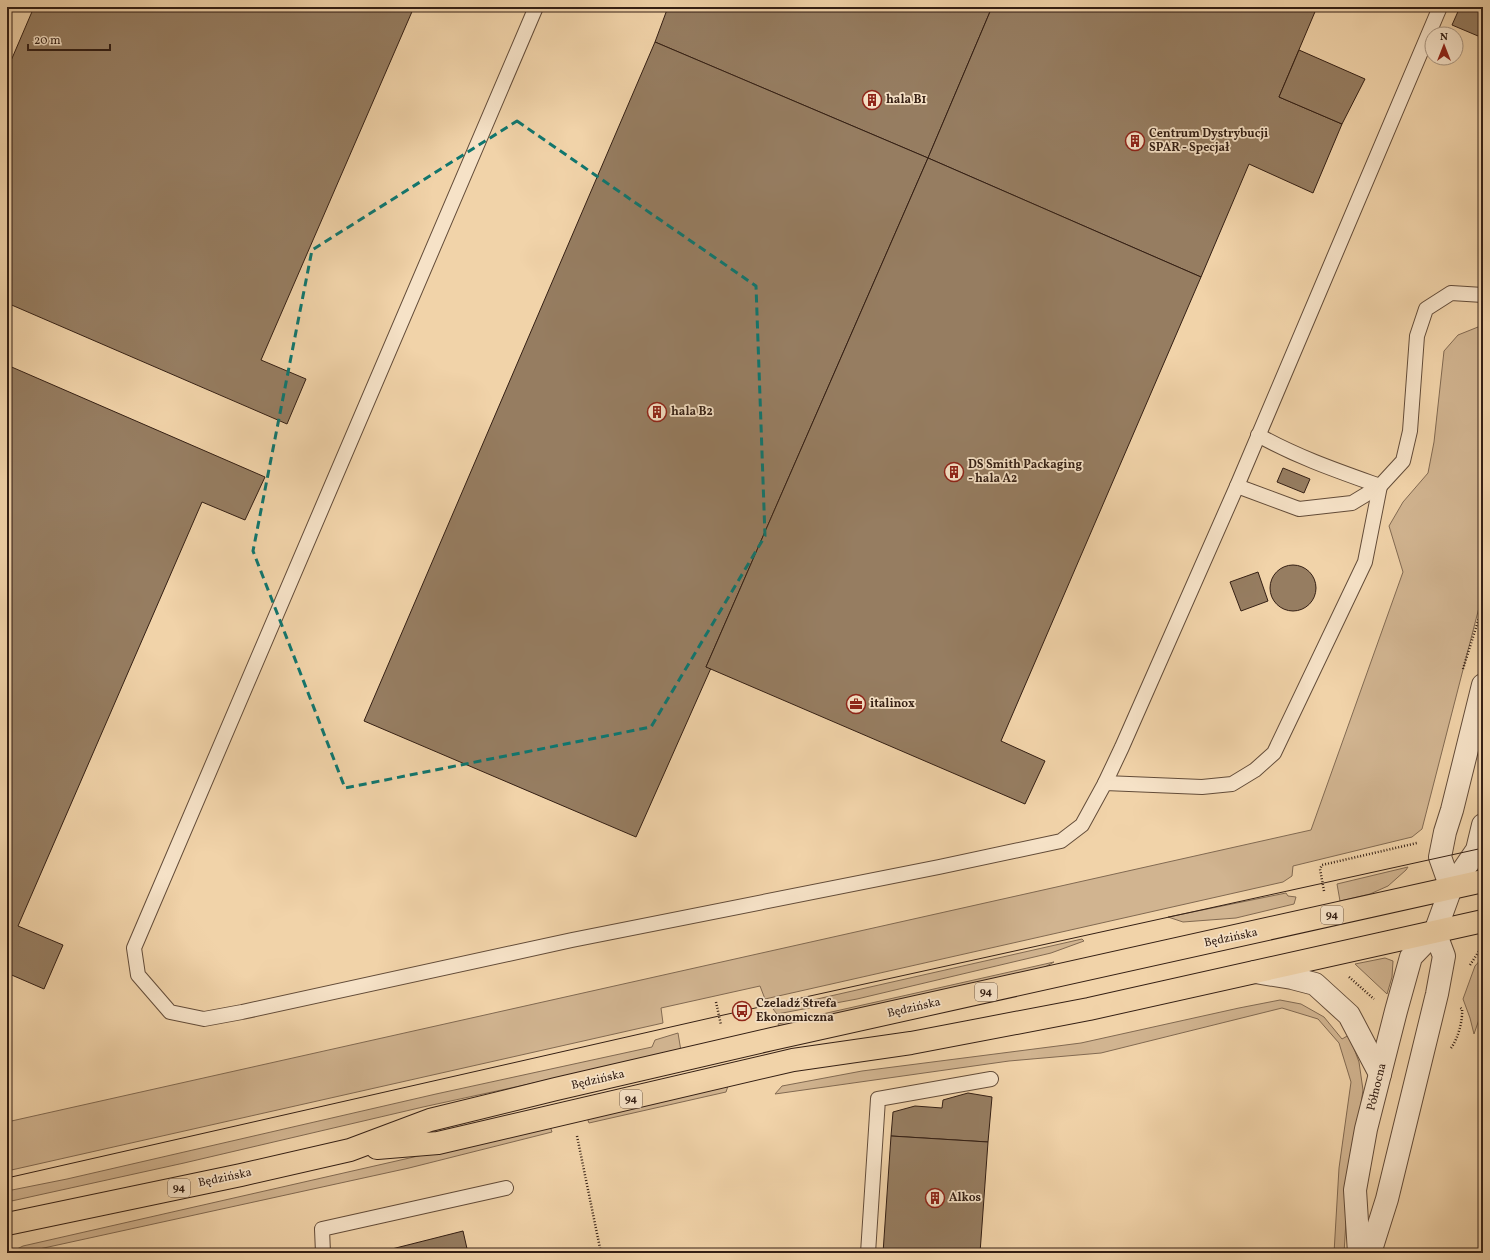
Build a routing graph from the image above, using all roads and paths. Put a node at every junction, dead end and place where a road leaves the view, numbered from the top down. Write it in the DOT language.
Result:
graph roads {
  1 [pos="536,7"];
  2 [pos="1440,7"];
  3 [pos="1483,295"];
  4 [pos="1258,435"];
  5 [pos="1237,486"];
  6 [pos="1380,486"];
  7 [pos="1483,685"];
  8 [pos="1105,782"];
  9 [pos="1483,825"];
  10 [pos="1483,881"];
  11 [pos="1451,888"];
  12 [pos="1483,921"];
  13 [pos="1435,932"];
  14 [pos="1255,972"];
  15 [pos="1380,1074"];
  16 [pos="991,1079"];
  17 [pos="571,1112"];
  18 [pos="350,1150"];
  19 [pos="506,1188"];
  20 [pos="7,1224"];
  21 [pos="323,1253"];
  22 [pos="600,1253"];
  23 [pos="868,1253"];
  24 [pos="1359,1253"];
  25 [pos="1370,1253"];
  1 -- 8 [label="lane"];
  2 -- 4 [label="lane"];
  3 -- 6 [label="lane"];
  4 -- 5 [label="lane"];
  4 -- 6 [label="lane"];
  5 -- 6 [label="lane"];
  5 -- 8 [label="lane"];
  6 -- 8 [label="lane"];
  7 -- 11 [label="street"];
  9 -- 11 [label="street, Północna"];
  10 -- 11 [label="main road, Będzińska / 94"];
  11 -- 13 [label="street, Północna"];
  11 -- 18 [label="main road, Będzińska / 94"];
  12 -- 13 [label="main road, Będzińska / 94"];
  13 -- 14 [label="main road, Będzińska / 94"];
  13 -- 15 [label="street, Północna"];
  13 -- 25 [label="street"];
  14 -- 15 [label="street"];
  14 -- 17 [label="main road, Będzińska / 94"];
  15 -- 24 [label="street, Północna"];
  16 -- 23 [label="lane"];
  17 -- 18 [label="main road, Będzińska / 94"];
  17 -- 22 [label="path"];
  18 -- 20 [label="main road, Będzińska / 94"];
  19 -- 21 [label="lane"];
}
